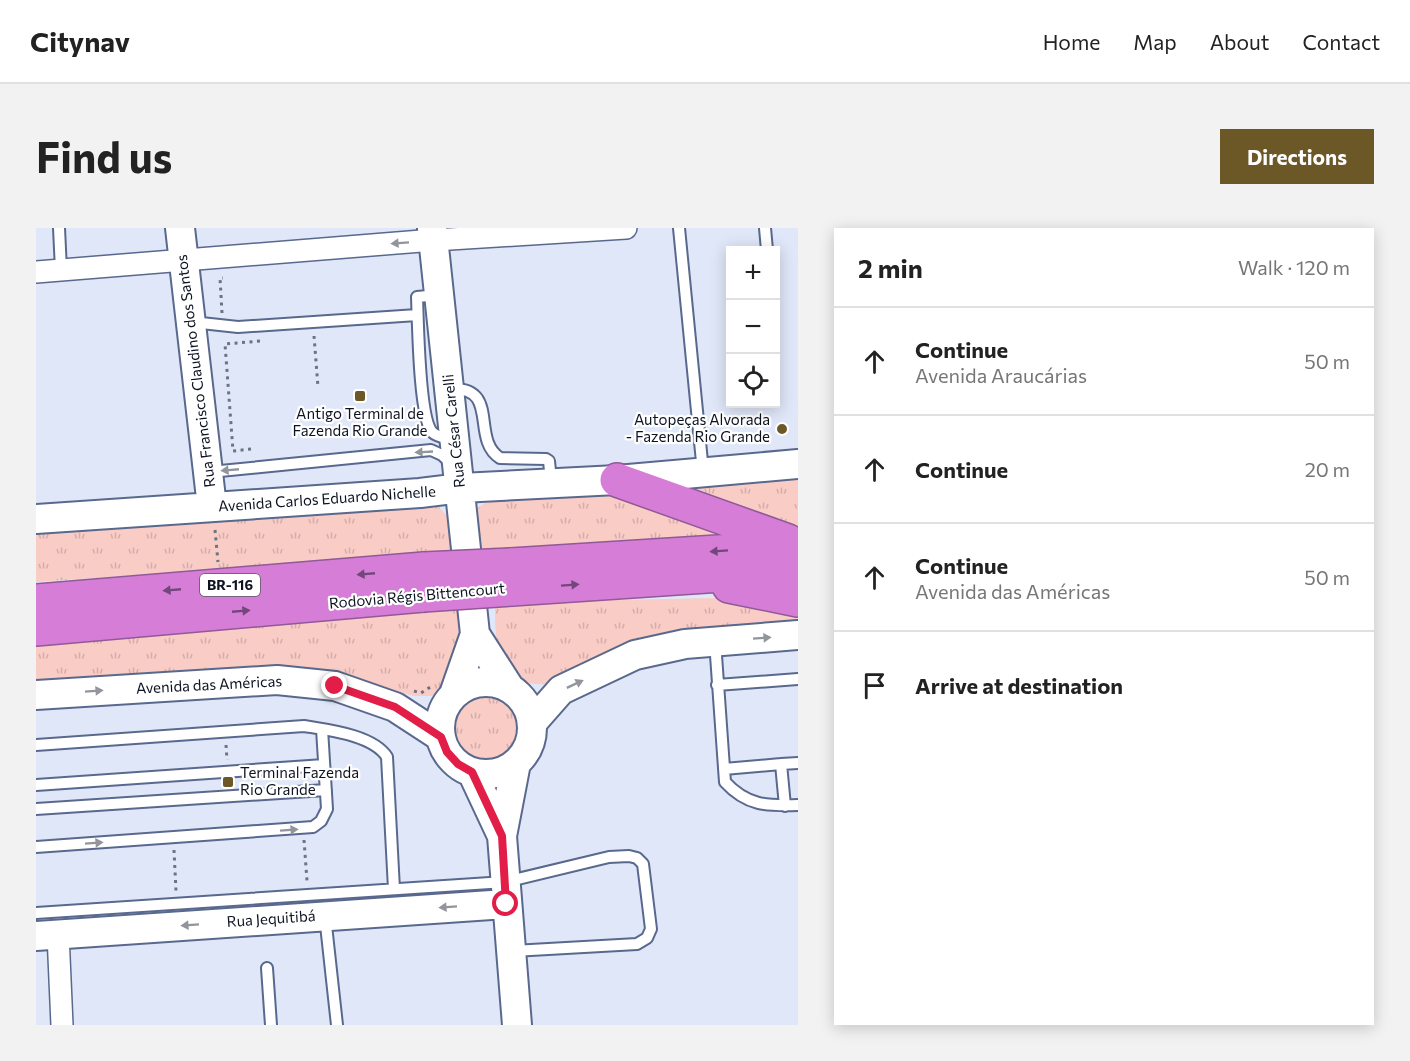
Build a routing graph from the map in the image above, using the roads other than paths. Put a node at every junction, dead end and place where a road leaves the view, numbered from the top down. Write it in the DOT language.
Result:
graph roads {
  1 [pos="59,228"];
  2 [pos="180,228"];
  3 [pos="626,228"];
  4 [pos="679,228"];
  5 [pos="765,228"];
  6 [pos="433,234"];
  7 [pos="767,246"];
  8 [pos="183,260"];
  9 [pos="61,270"];
  10 [pos="36,272"];
  11 [pos="440,295"];
  12 [pos="417,315"];
  13 [pos="191,322"];
  14 [pos="450,389"];
  15 [pos="455,441"];
  16 [pos="798,464"];
  17 [pos="208,472"];
  18 [pos="703,473"];
  19 [pos="617,480"];
  20 [pos="551,484"];
  21 [pos="461,488"];
  22 [pos="212,507"];
  23 [pos="36,519"];
  24 [pos="798,546"];
  25 [pos="798,570"];
  26 [pos="511,577"];
  27 [pos="684,577"];
  28 [pos="424,582"];
  29 [pos="798,600"];
  30 [pos="36,601"];
  31 [pos="36,629"];
  32 [pos="475,634"];
  33 [pos="798,635"];
  34 [pos="715,641"];
  35 [pos="798,679"];
  36 [pos="717,685"];
  37 [pos="509,687"];
  38 [pos="446,688"];
  39 [pos="36,695"];
  40 [pos="532,723"];
  41 [pos="322,729"];
  42 [pos="441,737"];
  43 [pos="36,745"];
  44 [pos="516,763"];
  45 [pos="798,763"];
  46 [pos="781,764"];
  47 [pos="324,765"];
  48 [pos="724,769"];
  49 [pos="472,772"];
  50 [pos="36,785"];
  51 [pos="326,790"];
  52 [pos="798,805"];
  53 [pos="785,806"];
  54 [pos="36,809"];
  55 [pos="502,836"];
  56 [pos="36,847"];
  57 [pos="394,889"];
  58 [pos="506,893"];
  59 [pos="316,905"];
  60 [pos="36,913"];
  61 [pos="47,934"];
  62 [pos="510,951"];
  63 [pos="267,968"];
  64 [pos="62,1025"];
  65 [pos="271,1025"];
  66 [pos="337,1025"];
  67 [pos="517,1025"];
  1 -- 9 [label="lane"];
  2 -- 8 [label="main road, Rua Francisco Claudino dos Santos"];
  3 -- 6 [label="street"];
  4 -- 18 [label="lane"];
  5 -- 7 [label="lane"];
  6 -- 8 [label="street, one-way"];
  6 -- 11 [label="main road, Rua César Carelli"];
  8 -- 9 [label="street"];
  8 -- 13 [label="main road, Rua Francisco Claudino dos Santos"];
  9 -- 10 [label="street"];
  11 -- 12 [label="lane"];
  11 -- 14 [label="main road, Rua César Carelli"];
  12 -- 13 [label="lane"];
  12 -- 15 [label="lane"];
  13 -- 17 [label="main road, Rua Francisco Claudino dos Santos"];
  14 -- 15 [label="main road, Rua César Carelli"];
  14 -- 20 [label="lane"];
  15 -- 21 [label="main road, Rua César Carelli"];
  16 -- 18 [label="main road, Avenida Carlos Eduardo Nichelle"];
  21 -- 17 [label="lane, one-way"];
  17 -- 22 [label="main road, Rua Francisco Claudino dos Santos"];
  18 -- 19 [label="main road, Avenida Carlos Eduardo Nichelle"];
  19 -- 20 [label="main road, Avenida Carlos Eduardo Nichelle"];
  19 -- 24 [label="highway"];
  20 -- 21 [label="main road, Avenida Carlos Eduardo Nichelle"];
  21 -- 22 [label="main road, Avenida Carlos Eduardo Nichelle"];
  21 -- 32 [label="main road, Rua César Carelli"];
  22 -- 23 [label="main road, Avenida Carlos Eduardo Nichelle"];
  24 -- 26 [label="highway, Rodovia Régis Bittencourt / BR-116, one-way"];
  25 -- 27 [label="highway, Rodovia Régis Bittencourt / BR-116"];
  26 -- 27 [label="highway, Rodovia Régis Bittencourt / BR-116, one-way"];
  26 -- 28 [label="highway, Rodovia Régis Bittencourt / BR-116, bridge"];
  27 -- 29 [label="highway"];
  28 -- 30 [label="highway, Rodovia Régis Bittencourt / BR-116, one-way"];
  31 -- 28 [label="highway, Rodovia Régis Bittencourt / BR-116, one-way"];
  32 -- 37 [label="main road, Rua César Carelli"];
  32 -- 38 [label="main road, Rua César Carelli"];
  34 -- 33 [label="main road, one-way"];
  34 -- 36 [label="lane"];
  40 -- 34 [label="main road, one-way"];
  35 -- 36 [label="lane"];
  36 -- 48 [label="lane"];
  37 -- 38 [label="main road"];
  37 -- 40 [label="main road"];
  38 -- 42 [label="main road"];
  39 -- 42 [label="main road, Avenida das Américas, one-way"];
  40 -- 44 [label="main road"];
  41 -- 43 [label="lane"];
  41 -- 47 [label="lane"];
  41 -- 57 [label="lane"];
  42 -- 49 [label="main road"];
  44 -- 49 [label="main road"];
  44 -- 55 [label="main road"];
  45 -- 46 [label="lane"];
  46 -- 48 [label="lane"];
  46 -- 53 [label="lane"];
  47 -- 50 [label="lane"];
  47 -- 51 [label="lane"];
  48 -- 53 [label="lane"];
  49 -- 55 [label="main road"];
  51 -- 54 [label="lane"];
  56 -- 51 [label="lane, one-way"];
  52 -- 53 [label="lane"];
  55 -- 58 [label="main road"];
  57 -- 58 [label="lane"];
  57 -- 59 [label="lane"];
  58 -- 59 [label="main road, Rua Jequitibá, one-way"];
  58 -- 62 [label="main road"];
  58 -- 62 [label="lane"];
  59 -- 60 [label="lane"];
  59 -- 61 [label="main road, Rua Jequitibá, one-way"];
  59 -- 66 [label="lane"];
  61 -- 64 [label="street"];
  62 -- 67 [label="main road"];
  63 -- 65 [label="lane"];
}
